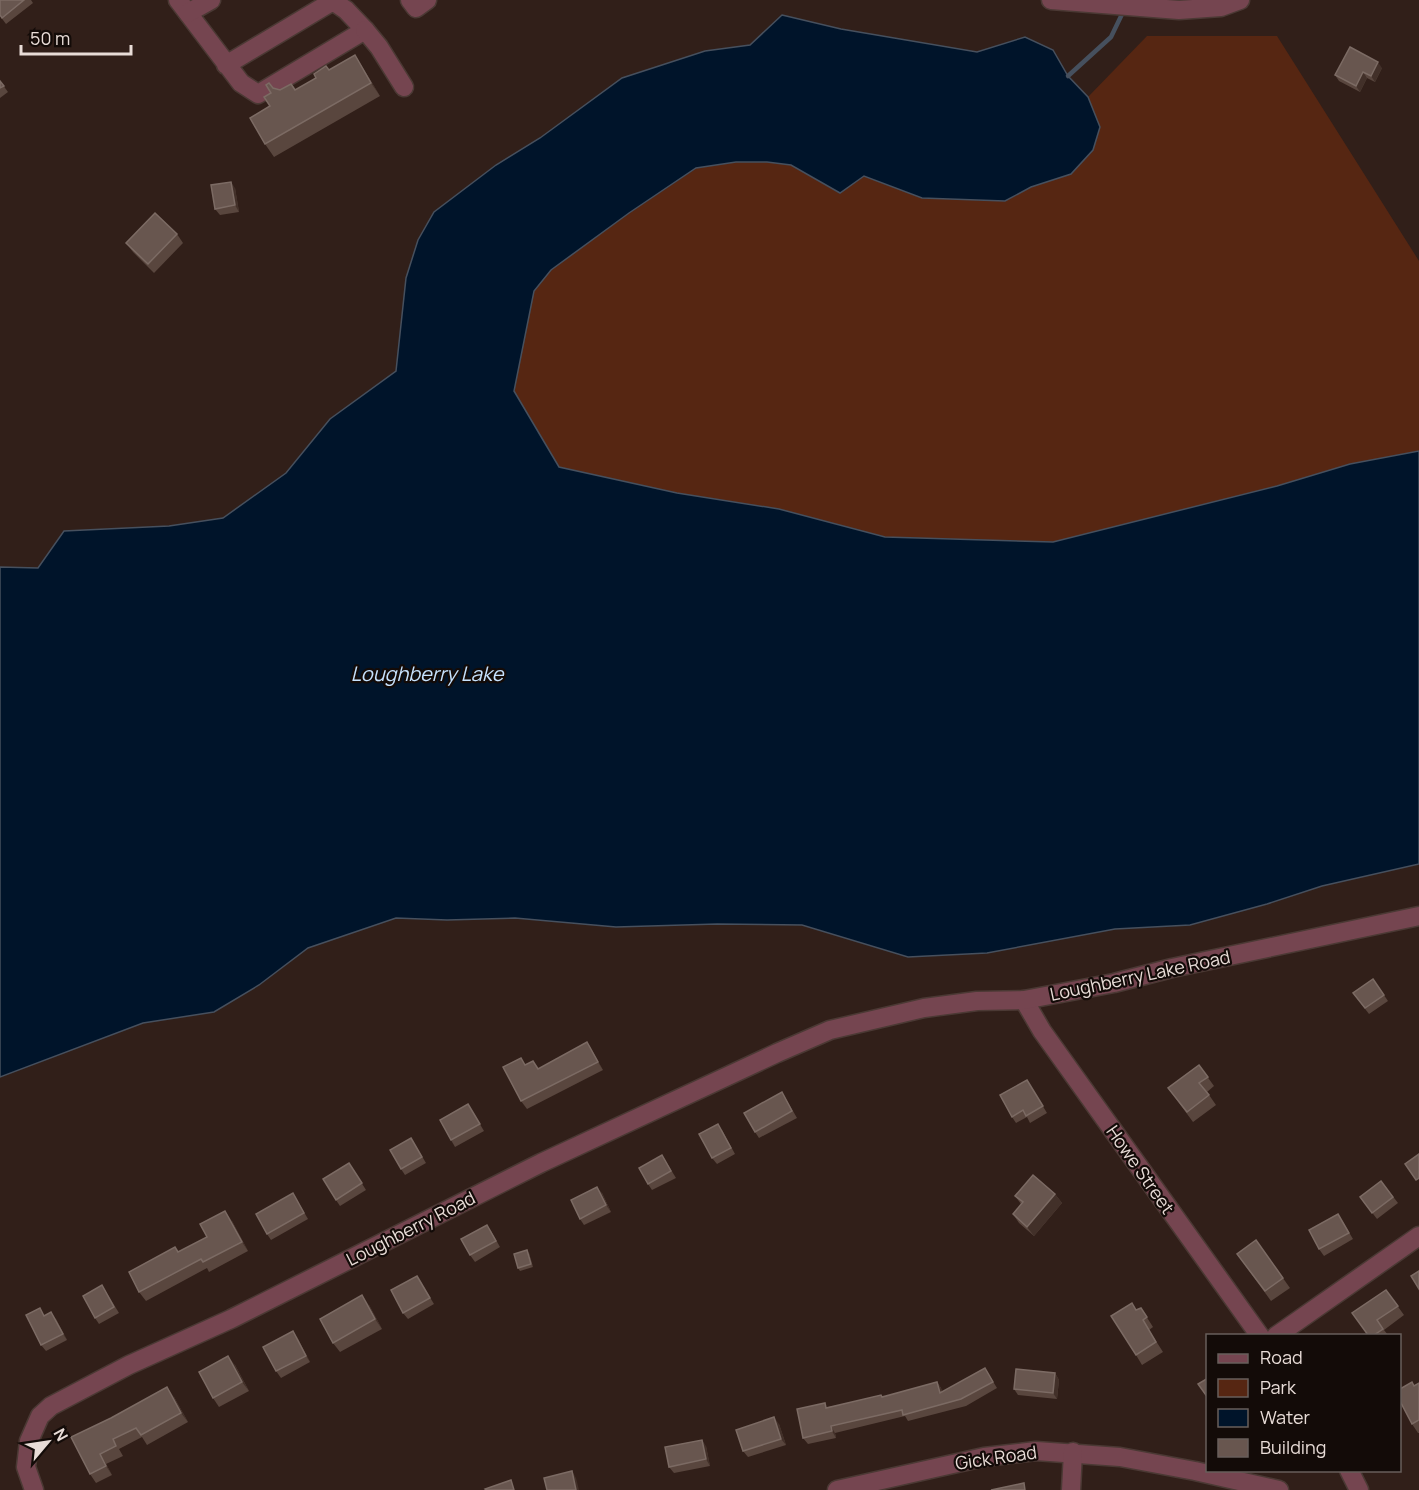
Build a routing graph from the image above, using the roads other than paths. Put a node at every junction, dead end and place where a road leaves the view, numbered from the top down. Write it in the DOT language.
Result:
graph roads {
  1 [pos="211,0"];
  2 [pos="410,0"];
  3 [pos="427,0"];
  4 [pos="1051,0"];
  5 [pos="1240,0"];
  6 [pos="183,6"];
  7 [pos="365,30"];
  8 [pos="226,65"];
  9 [pos="297,70"];
  10 [pos="404,87"];
  11 [pos="274,94"];
  12 [pos="1419,916"];
  13 [pos="1024,1000"];
  14 [pos="859,1022"];
  15 [pos="1419,1236"];
  16 [pos="1259,1334"];
  17 [pos="1277,1334"];
  18 [pos="1073,1452"];
  19 [pos="1350,1472"];
  20 [pos="1242,1486"];
  21 [pos="34,1490"];
  22 [pos="837,1490"];
  23 [pos="1071,1490"];
  24 [pos="1279,1490"];
  25 [pos="1359,1490"];
  1 -- 6 [label="street"];
  2 -- 3 [label="street"];
  4 -- 5 [label="street"];
  6 -- 8 [label="street"];
  7 -- 8 [label="street"];
  7 -- 9 [label="street"];
  7 -- 10 [label="street"];
  8 -- 11 [label="street"];
  9 -- 11 [label="street"];
  9 -- 11 [label="street"];
  12 -- 13 [label="street, Loughberry Lake Road"];
  13 -- 14 [label="street, Loughberry Lake Road"];
  13 -- 16 [label="street, Howe Street"];
  14 -- 21 [label="street, Loughberry Road"];
  15 -- 17 [label="street"];
  18 -- 20 [label="street, Gick Road"];
  18 -- 22 [label="street, Gick Road"];
  18 -- 23 [label="street"];
  19 -- 25 [label="street"];
  20 -- 24 [label="street, Gick Road"];
}
